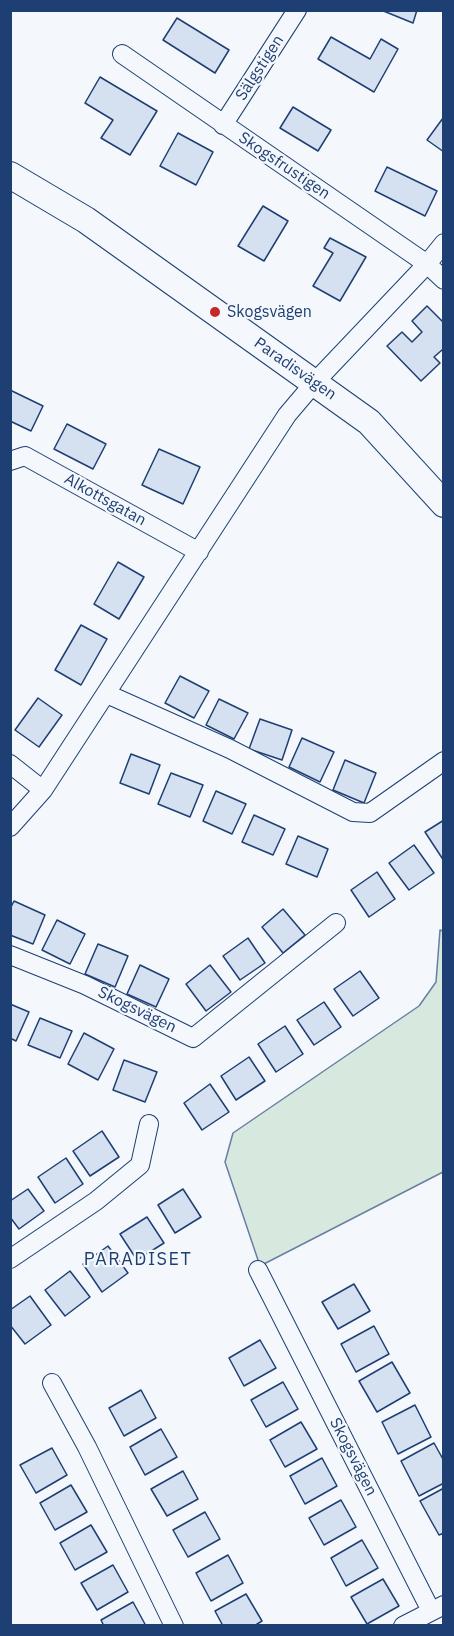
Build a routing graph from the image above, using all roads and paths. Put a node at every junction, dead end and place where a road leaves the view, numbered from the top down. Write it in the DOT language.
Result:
graph roads {
  1 [pos="297,10"];
  2 [pos="122,54"];
  3 [pos="223,125"];
  4 [pos="10,175"];
  5 [pos="444,243"];
  6 [pos="428,264"];
  7 [pos="444,280"];
  8 [pos="315,382"];
  9 [pos="10,461"];
  10 [pos="444,504"];
  11 [pos="199,552"];
  12 [pos="107,694"];
  13 [pos="444,761"];
  14 [pos="10,764"];
  15 [pos="43,790"];
  16 [pos="10,827"];
  17 [pos="336,923"];
  18 [pos="10,955"];
  19 [pos="149,1124"];
  20 [pos="10,1259"];
  21 [pos="258,1270"];
  22 [pos="52,1383"];
  23 [pos="437,1608"];
  24 [pos="174,1626"];
  25 [pos="403,1626"];
  1 -- 3 [label="street, Sälgstigen"];
  2 -- 3 [label="street, Skogsfrustigen"];
  3 -- 6 [label="street, Skogsfrustigen"];
  4 -- 8 [label="street, Paradisvägen"];
  5 -- 6 [label="street"];
  6 -- 7 [label="street, Skogsfrustigen"];
  6 -- 8 [label="street"];
  8 -- 10 [label="street, Paradisvägen"];
  8 -- 11 [label="street"];
  9 -- 11 [label="street, Alkottsgatan"];
  11 -- 12 [label="street"];
  12 -- 13 [label="street"];
  12 -- 15 [label="street"];
  14 -- 15 [label="street"];
  15 -- 16 [label="street"];
  17 -- 18 [label="street, Skogsvägen"];
  19 -- 20 [label="street"];
  21 -- 23 [label="street, Skogsvägen"];
  22 -- 24 [label="street"];
  23 -- 25 [label="street, Skogsvägen"];
}
